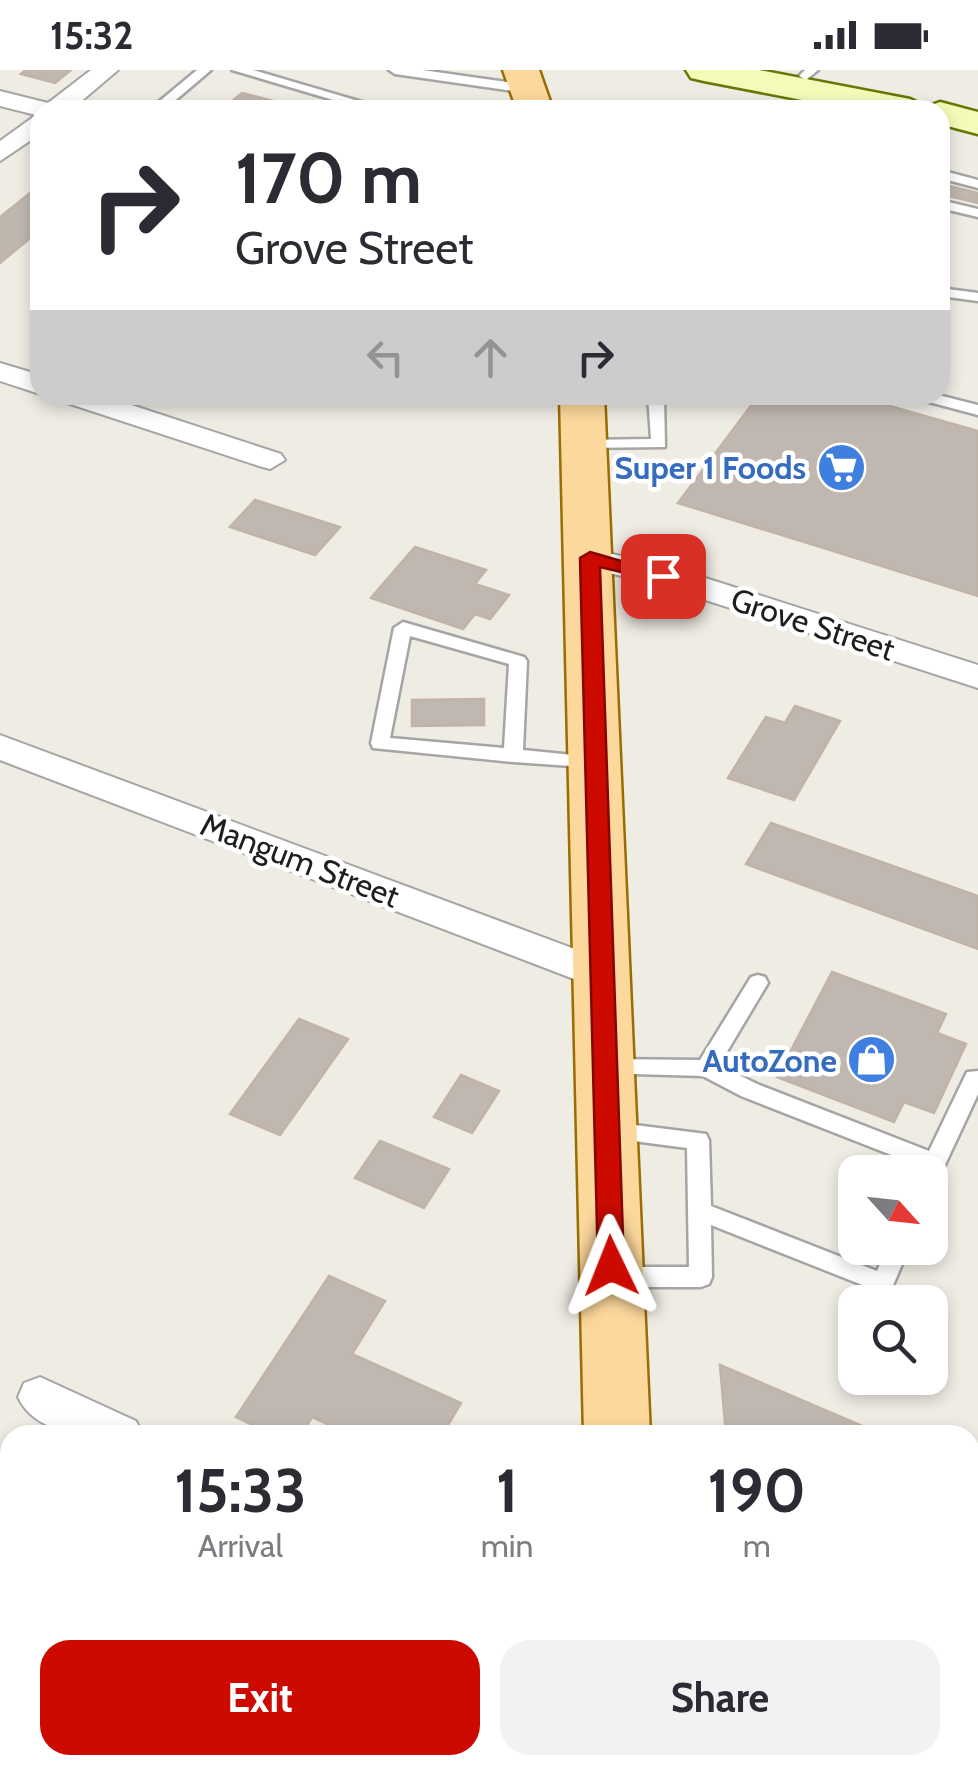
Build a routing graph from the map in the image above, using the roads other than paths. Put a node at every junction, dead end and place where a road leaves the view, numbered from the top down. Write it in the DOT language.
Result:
graph roads {
  1 [pos="106,70"];
  2 [pos="206,70"];
  3 [pos="238,70"];
  4 [pos="396,70"];
  5 [pos="704,70"];
  6 [pos="800,72"];
  7 [pos="528,90"];
  8 [pos="0,98"];
  9 [pos="68,100"];
  10 [pos="168,100"];
  11 [pos="346,100"];
  12 [pos="858,100"];
  13 [pos="896,100"];
  14 [pos="30,106"];
  15 [pos="30,130"];
  16 [pos="0,153"];
  17 [pos="950,177"];
  18 [pos="978,184"];
  19 [pos="950,206"];
  20 [pos="978,213"];
  21 [pos="950,293"];
  22 [pos="978,297"];
  23 [pos="0,372"];
  24 [pos="30,382"];
  25 [pos="950,403"];
  26 [pos="102,405"];
  27 [pos="657,405"];
  28 [pos="978,410"];
  29 [pos="584,420"];
  30 [pos="270,460"];
  31 [pos="590,558"];
  32 [pos="978,676"];
  33 [pos="0,746"];
  34 [pos="512,756"];
  35 [pos="593,763"];
  36 [pos="601,974"];
  37 [pos="758,983"];
  38 [pos="604,1067"];
  39 [pos="706,1068"];
  40 [pos="975,1078"];
  41 [pos="606,1130"];
  42 [pos="902,1155"];
  43 [pos="938,1155"];
  44 [pos="700,1211"];
  45 [pos="891,1265"];
  46 [pos="611,1277"];
  47 [pos="40,1397"];
  48 [pos="99,1425"];
  49 [pos="617,1425"];
  1 -- 9 [label="street"];
  2 -- 10 [label="lane"];
  3 -- 11 [label="lane"];
  4 -- 7 [label="lane"];
  5 -- 12 [label="main road"];
  6 -- 13 [label="main road"];
  8 -- 14 [label="street"];
  15 -- 16 [label="street"];
  17 -- 18 [label="lane"];
  19 -- 20 [label="lane"];
  21 -- 22 [label="lane"];
  23 -- 24 [label="street"];
  25 -- 28 [label="lane"];
  26 -- 30 [label="street"];
  27 -- 29 [label="lane"];
  29 -- 31 [label="main road"];
  31 -- 32 [label="street, Grove Street"];
  31 -- 35 [label="main road"];
  33 -- 36 [label="street, Mangum Street"];
  34 -- 34 [label="lane"];
  34 -- 35 [label="lane"];
  35 -- 36 [label="main road"];
  36 -- 38 [label="main road"];
  37 -- 39 [label="lane"];
  38 -- 39 [label="lane"];
  38 -- 41 [label="main road"];
  39 -- 42 [label="lane"];
  40 -- 43 [label="lane"];
  41 -- 44 [label="lane"];
  41 -- 46 [label="main road"];
  44 -- 45 [label="lane"];
  44 -- 46 [label="lane"];
  46 -- 49 [label="main road"];
  47 -- 48 [label="street"];
}
